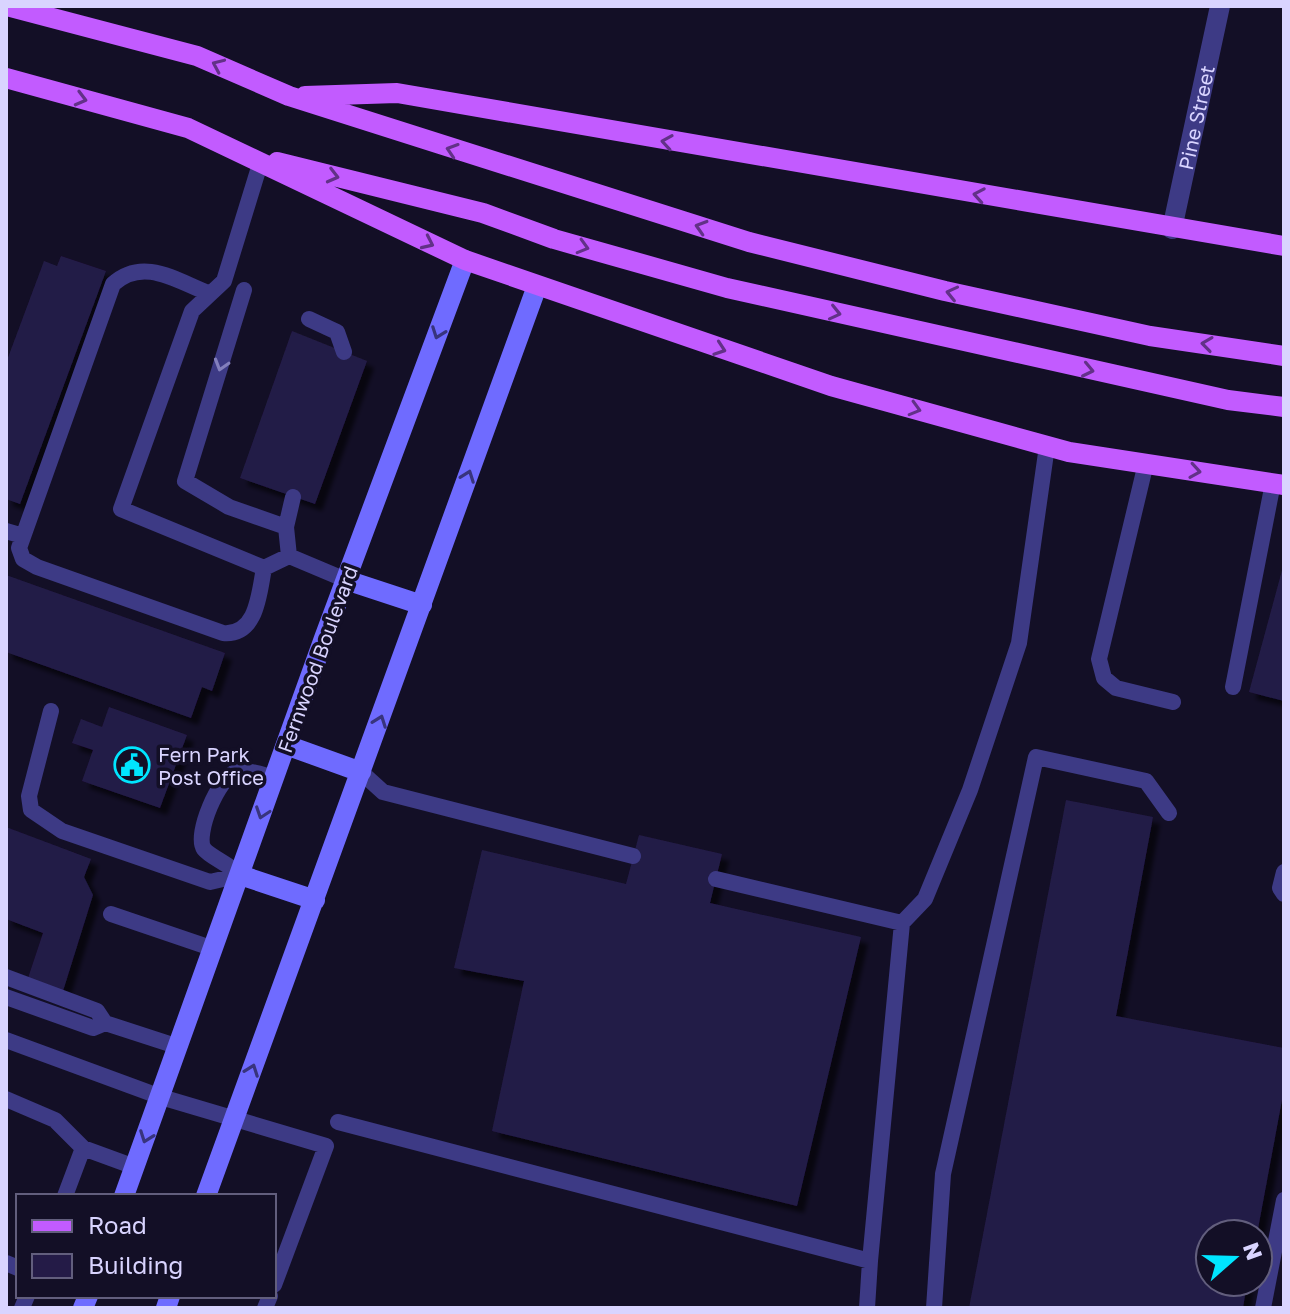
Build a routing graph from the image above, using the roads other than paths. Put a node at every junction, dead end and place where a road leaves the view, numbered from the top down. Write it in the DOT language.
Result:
graph roads {
  1 [pos="7,6"];
  2 [pos="1220,6"];
  3 [pos="6,78"];
  4 [pos="289,96"];
  5 [pos="231,151"];
  6 [pos="260,164"];
  7 [pos="1172,229"];
  8 [pos="1284,246"];
  9 [pos="465,260"];
  10 [pos="224,281"];
  11 [pos="537,286"];
  12 [pos="208,293"];
  13 [pos="309,319"];
  14 [pos="344,352"];
  15 [pos="1284,356"];
  16 [pos="1284,407"];
  17 [pos="1047,446"];
  18 [pos="1146,463"];
  19 [pos="1278,484"];
  20 [pos="293,497"];
  21 [pos="286,527"];
  22 [pos="6,531"];
  23 [pos="23,536"];
  24 [pos="289,556"];
  25 [pos="264,568"];
  26 [pos="346,580"];
  27 [pos="422,605"];
  28 [pos="1233,687"];
  29 [pos="1173,702"];
  30 [pos="51,711"];
  31 [pos="286,745"];
  32 [pos="361,772"];
  33 [pos="274,778"];
  34 [pos="1169,813"];
  35 [pos="633,856"];
  36 [pos="1284,872"];
  37 [pos="240,875"];
  38 [pos="716,879"];
  39 [pos="1284,894"];
  40 [pos="315,900"];
  41 [pos="111,914"];
  42 [pos="902,923"];
  43 [pos="214,949"];
  44 [pos="6,977"];
  45 [pos="6,997"];
  46 [pos="105,1023"];
  47 [pos="6,1040"];
  48 [pos="179,1047"];
  49 [pos="161,1097"];
  50 [pos="6,1099"];
  51 [pos="235,1118"];
  52 [pos="326,1146"];
  53 [pos="83,1148"];
  54 [pos="135,1167"];
  55 [pos="66,1194"];
  56 [pos="125,1194"];
  57 [pos="207,1194"];
  58 [pos="1284,1200"];
  59 [pos="870,1261"];
  60 [pos="276,1280"];
  61 [pos="867,1308"];
  62 [pos="934,1308"];
  63 [pos="1263,1308"];
  4 -- 1 [label="main road, one-way"];
  2 -- 7 [label="street, Pine Street"];
  3 -- 5 [label="main road, one-way"];
  7 -- 4 [label="main road, one-way"];
  15 -- 4 [label="main road, one-way"];
  5 -- 6 [label="main road"];
  5 -- 16 [label="main road, one-way"];
  6 -- 9 [label="main road, one-way"];
  6 -- 10 [label="lane"];
  7 -- 8 [label="main road"];
  9 -- 11 [label="main road"];
  9 -- 26 [label="street, Fernwood Boulevard, one-way"];
  10 -- 12 [label="lane"];
  10 -- 21 [label="lane, one-way"];
  11 -- 17 [label="main road, one-way"];
  27 -- 11 [label="street, one-way"];
  12 -- 23 [label="lane"];
  12 -- 25 [label="lane"];
  13 -- 14 [label="lane"];
  17 -- 18 [label="main road"];
  17 -- 42 [label="lane"];
  18 -- 19 [label="main road, one-way"];
  18 -- 29 [label="lane"];
  19 -- 28 [label="lane"];
  20 -- 21 [label="lane"];
  21 -- 24 [label="lane"];
  22 -- 23 [label="lane"];
  23 -- 25 [label="lane"];
  24 -- 25 [label="lane"];
  24 -- 26 [label="lane"];
  26 -- 27 [label="street"];
  26 -- 31 [label="street, Fernwood Boulevard"];
  32 -- 27 [label="street, one-way"];
  30 -- 37 [label="lane"];
  31 -- 32 [label="street"];
  31 -- 33 [label="street, Fernwood Boulevard"];
  32 -- 35 [label="lane"];
  32 -- 40 [label="street"];
  33 -- 37 [label="street, Fernwood Boulevard, one-way"];
  33 -- 37 [label="lane"];
  34 -- 62 [label="lane"];
  36 -- 39 [label="lane"];
  37 -- 40 [label="street"];
  37 -- 43 [label="street, Fernwood Boulevard"];
  38 -- 42 [label="lane"];
  51 -- 40 [label="street, one-way"];
  41 -- 43 [label="lane"];
  42 -- 59 [label="lane"];
  43 -- 48 [label="street, Fernwood Boulevard"];
  44 -- 46 [label="lane"];
  45 -- 46 [label="lane"];
  46 -- 48 [label="lane"];
  47 -- 49 [label="lane"];
  48 -- 49 [label="street, Fernwood Boulevard"];
  49 -- 51 [label="lane"];
  49 -- 54 [label="street, Fernwood Boulevard, one-way"];
  50 -- 53 [label="lane"];
  51 -- 52 [label="lane"];
  51 -- 57 [label="street"];
  52 -- 59 [label="lane"];
  52 -- 60 [label="lane"];
  53 -- 54 [label="lane"];
  53 -- 55 [label="lane"];
  54 -- 56 [label="street, Fernwood Boulevard"];
  58 -- 63 [label="lane"];
  59 -- 61 [label="lane"];
}
